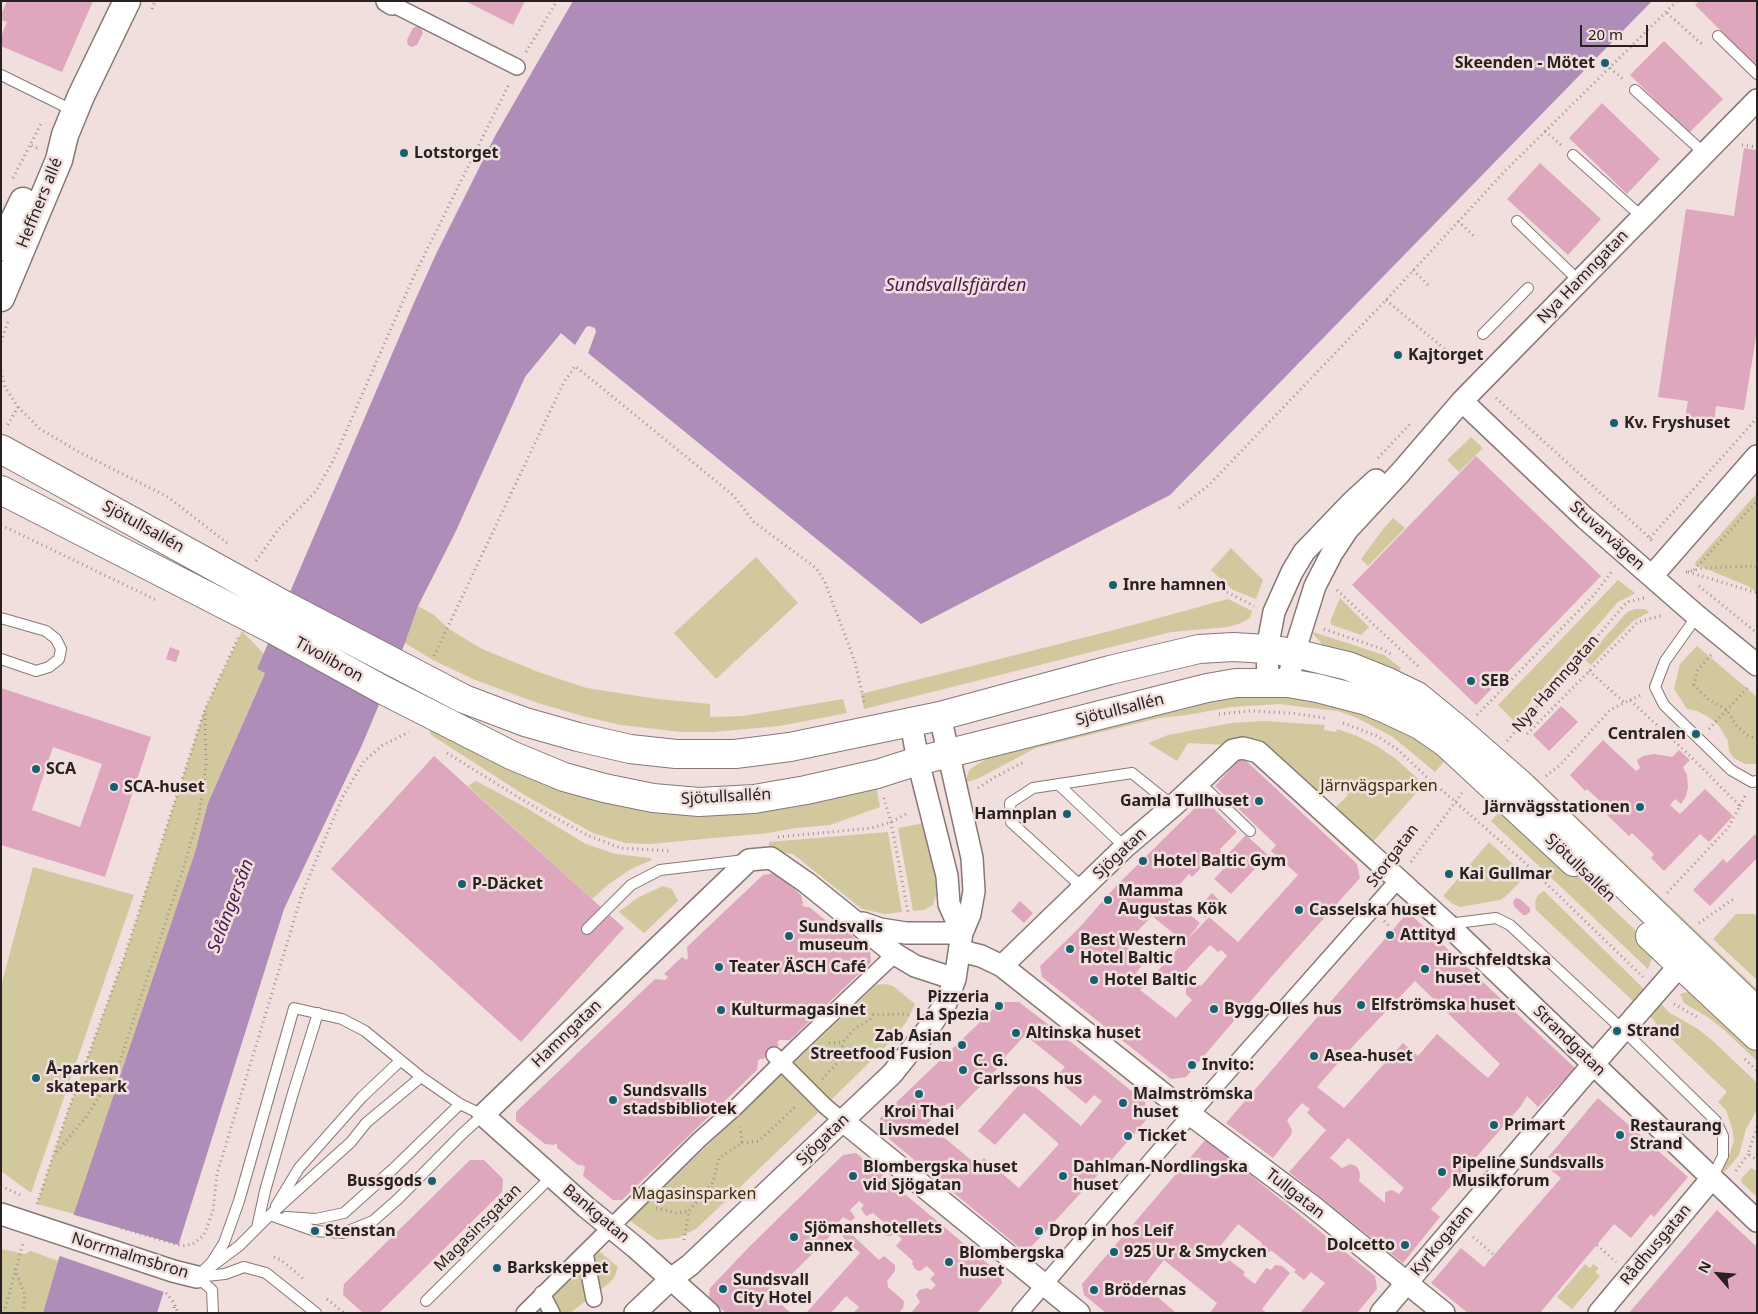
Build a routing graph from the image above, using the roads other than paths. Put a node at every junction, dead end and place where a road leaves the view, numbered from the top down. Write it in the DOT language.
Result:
graph roads {
  1 [pos="127,1"];
  2 [pos="390,2"];
  3 [pos="1718,36"];
  4 [pos="517,67"];
  5 [pos="1757,74"];
  6 [pos="1,75"];
  7 [pos="1632,87"];
  8 [pos="1756,101"];
  9 [pos="75,111"];
  10 [pos="64,135"];
  11 [pos="1569,151"];
  12 [pos="1704,153"];
  13 [pos="1642,216"];
  14 [pos="1516,221"];
  15 [pos="1,247"];
  16 [pos="1580,282"];
  17 [pos="1528,288"];
  18 [pos="1,298"];
  19 [pos="1483,334"];
  20 [pos="1462,402"];
  21 [pos="3,439"];
  22 [pos="1414,456"];
  23 [pos="1757,456"];
  24 [pos="1,490"];
  25 [pos="1646,584"];
  26 [pos="284,605"];
  27 [pos="1697,616"];
  28 [pos="1,618"];
  29 [pos="274,630"];
  30 [pos="1266,649"];
  31 [pos="1294,653"];
  32 [pos="1,659"];
  33 [pos="396,664"];
  34 [pos="1754,674"];
  35 [pos="1278,682"];
  36 [pos="385,691"];
  37 [pos="940,716"];
  38 [pos="911,722"];
  39 [pos="1242,748"];
  40 [pos="949,753"];
  41 [pos="918,761"];
  42 [pos="1757,781"];
  43 [pos="1199,782"];
  44 [pos="1058,784"];
  45 [pos="1173,806"];
  46 [pos="1250,831"];
  47 [pos="1125,846"];
  48 [pos="749,860"];
  49 [pos="1399,879"];
  50 [pos="1083,888"];
  51 [pos="853,920"];
  52 [pos="1447,924"];
  53 [pos="587,929"];
  54 [pos="962,942"];
  55 [pos="895,954"];
  56 [pos="1680,965"];
  57 [pos="1002,966"];
  58 [pos="955,979"];
  59 [pos="1757,1012"];
  60 [pos="318,1013"];
  61 [pos="1623,1030"];
  62 [pos="1757,1036"];
  63 [pos="777,1059"];
  64 [pos="400,1061"];
  65 [pos="1594,1065"];
  66 [pos="421,1077"];
  67 [pos="460,1104"];
  68 [pos="1191,1114"];
  69 [pos="484,1115"];
  70 [pos="844,1121"];
  71 [pos="552,1176"];
  72 [pos="1712,1178"];
  73 [pos="1,1206"];
  74 [pos="1,1214"];
  75 [pos="270,1215"];
  76 [pos="1757,1221"];
  77 [pos="30,1224"];
  78 [pos="611,1228"];
  79 [pos="256,1229"];
  80 [pos="585,1253"];
  81 [pos="197,1277"];
  82 [pos="671,1279"];
  83 [pos="1406,1283"];
  84 [pos="1045,1284"];
  85 [pos="542,1294"];
  86 [pos="594,1299"];
  87 [pos="426,1301"];
  88 [pos="213,1313"];
  89 [pos="316,1313"];
  90 [pos="524,1313"];
  91 [pos="552,1313"];
  92 [pos="635,1313"];
  93 [pos="709,1313"];
  94 [pos="1020,1313"];
  95 [pos="1079,1313"];
  96 [pos="1381,1313"];
  97 [pos="1444,1313"];
  98 [pos="1600,1313"];
  1 -- 9 [label="street, Heffners allé"];
  2 -- 4 [label="street"];
  3 -- 5 [label="lane"];
  6 -- 9 [label="lane"];
  7 -- 12 [label="lane"];
  8 -- 12 [label="street, Nya Hamngatan"];
  9 -- 10 [label="street, Heffners allé"];
  10 -- 15 [label="street, Heffners allé"];
  10 -- 18 [label="street, Heffners allé"];
  11 -- 13 [label="lane"];
  12 -- 13 [label="street, Nya Hamngatan"];
  13 -- 16 [label="street, Nya Hamngatan"];
  14 -- 16 [label="lane"];
  16 -- 20 [label="street, Nya Hamngatan"];
  17 -- 19 [label="lane"];
  20 -- 22 [label="street, Nya Hamngatan"];
  20 -- 25 [label="street, Stuvarvägen"];
  21 -- 26 [label="main road, Sjötullsallén"];
  22 -- 30 [label="street, Nya Hamngatan"];
  22 -- 31 [label="street, Nya Hamngatan"];
  23 -- 25 [label="street"];
  24 -- 29 [label="main road, Sjötullsallén"];
  25 -- 27 [label="street, Stuvarvägen"];
  26 -- 33 [label="main road, Tivolibron"];
  27 -- 34 [label="street, Stuvarvägen"];
  27 -- 42 [label="lane"];
  28 -- 32 [label="lane"];
  29 -- 36 [label="main road, Tivolibron"];
  30 -- 31 [label="main road, Sjötullsallén"];
  30 -- 35 [label="street, Nya Hamngatan"];
  30 -- 37 [label="main road, Sjötullsallén"];
  31 -- 35 [label="street, Nya Hamngatan"];
  31 -- 59 [label="main road, Sjötullsallén"];
  33 -- 38 [label="main road, Sjötullsallén"];
  35 -- 40 [label="main road, Sjötullsallén"];
  35 -- 56 [label="main road, Sjötullsallén"];
  36 -- 41 [label="main road, Sjötullsallén"];
  37 -- 38 [label="main road, Sjötullsallén"];
  37 -- 40 [label="street, Sjögatan"];
  38 -- 41 [label="street"];
  39 -- 43 [label="street, Sjögatan"];
  39 -- 49 [label="street, Strandgatan"];
  40 -- 41 [label="main road, Sjötullsallén"];
  40 -- 54 [label="street, Sjögatan"];
  41 -- 54 [label="street"];
  43 -- 45 [label="street, Sjögatan"];
  43 -- 46 [label="lane"];
  44 -- 45 [label="lane"];
  44 -- 47 [label="lane"];
  44 -- 50 [label="lane"];
  45 -- 47 [label="street, Sjögatan"];
  47 -- 50 [label="street, Sjögatan"];
  48 -- 51 [label="street"];
  48 -- 53 [label="lane"];
  48 -- 69 [label="street, Hamngatan"];
  49 -- 52 [label="street, Strandgatan"];
  49 -- 68 [label="street, Storgatan"];
  50 -- 57 [label="street, Sjögatan"];
  51 -- 54 [label="street"];
  51 -- 55 [label="street"];
  52 -- 61 [label="lane"];
  52 -- 65 [label="street, Strandgatan"];
  54 -- 57 [label="street"];
  54 -- 58 [label="street, Sjögatan"];
  55 -- 58 [label="street"];
  55 -- 63 [label="street"];
  56 -- 61 [label="street, Kyrkogatan"];
  56 -- 62 [label="main road, Sjötullsallén"];
  57 -- 68 [label="street, Tullgatan"];
  58 -- 70 [label="street, Sjögatan"];
  60 -- 64 [label="lane"];
  60 -- 79 [label="lane"];
  60 -- 81 [label="lane"];
  61 -- 65 [label="street, Kyrkogatan"];
  61 -- 72 [label="lane"];
  63 -- 70 [label="street"];
  63 -- 78 [label="street"];
  64 -- 66 [label="lane"];
  64 -- 75 [label="lane"];
  65 -- 72 [label="street, Strandgatan"];
  65 -- 83 [label="street, Kyrkogatan"];
  66 -- 67 [label="lane"];
  66 -- 75 [label="lane"];
  67 -- 69 [label="lane"];
  67 -- 75 [label="lane"];
  68 -- 83 [label="street, Tullgatan"];
  68 -- 84 [label="street, Storgatan"];
  69 -- 71 [label="street, Bankgatan"];
  69 -- 75 [label="lane, Hamngatan"];
  70 -- 82 [label="street, Sjögatan"];
  70 -- 84 [label="street"];
  71 -- 78 [label="street, Bankgatan"];
  71 -- 87 [label="lane, Magasinsgatan"];
  72 -- 76 [label="street, Strandgatan"];
  72 -- 98 [label="street, Rådhusgatan"];
  73 -- 77 [label="street"];
  74 -- 77 [label="street"];
  75 -- 79 [label="lane"];
  77 -- 81 [label="street, Norrmalmsbron"];
  78 -- 80 [label="street"];
  78 -- 82 [label="street, Bankgatan"];
  79 -- 81 [label="lane"];
  80 -- 85 [label="street"];
  80 -- 86 [label="street"];
  81 -- 88 [label="lane"];
  81 -- 89 [label="lane"];
  82 -- 92 [label="street, Sjögatan"];
  82 -- 93 [label="street, Bankgatan"];
  83 -- 96 [label="street, Kyrkogatan"];
  83 -- 97 [label="street, Tullgatan"];
  84 -- 94 [label="street, Storgatan"];
  84 -- 95 [label="street"];
  85 -- 90 [label="street"];
  85 -- 91 [label="street"];
}
